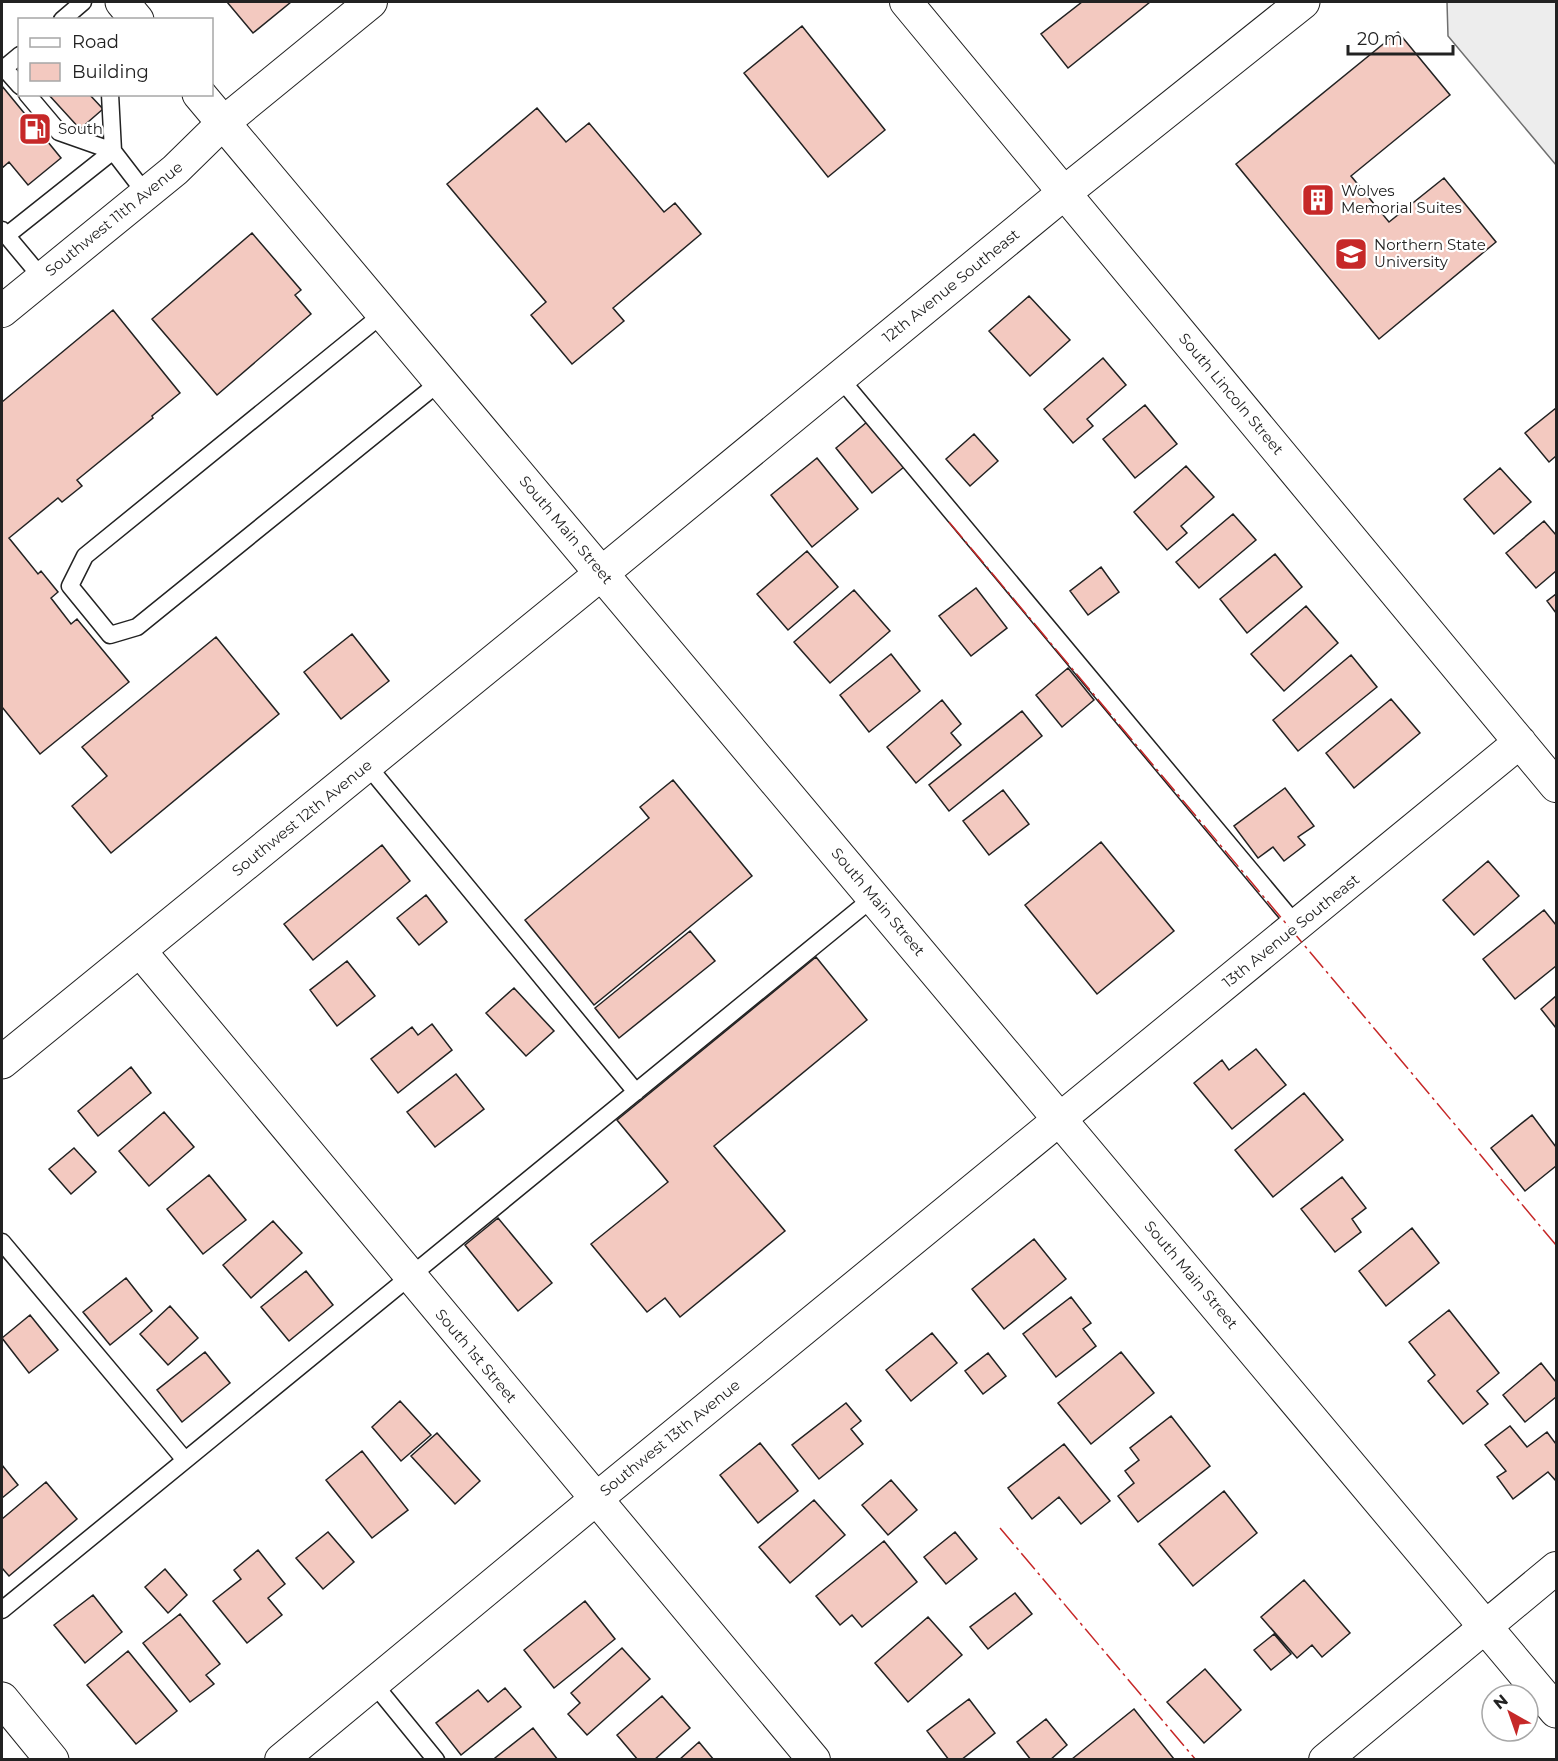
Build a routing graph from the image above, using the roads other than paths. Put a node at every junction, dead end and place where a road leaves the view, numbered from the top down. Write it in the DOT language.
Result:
graph roads {
  1 [pos="83,2"];
  2 [pos="122,2"];
  3 [pos="371,2"];
  4 [pos="906,2"];
  5 [pos="1298,3"];
  6 [pos="64,18"];
  7 [pos="135,18"];
  8 [pos="18,57"];
  9 [pos="2,69"];
  10 [pos="18,84"];
  11 [pos="29,96"];
  12 [pos="110,96"];
  13 [pos="201,96"];
  14 [pos="223,123"];
  15 [pos="113,151"];
  16 [pos="1064,193"];
  17 [pos="146,194"];
  18 [pos="4,233"];
  19 [pos="42,278"];
  20 [pos="2,311"];
  21 [pos="384,313"];
  22 [pos="839,377"];
  23 [pos="441,381"];
  24 [pos="602,573"];
  25 [pos="1520,742"];
  26 [pos="367,765"];
  27 [pos="1557,786"];
  28 [pos="874,897"];
  29 [pos="1297,926"];
  30 [pos="140,951"];
  31 [pos="2,1062"];
  32 [pos="636,1092"];
  33 [pos="1061,1119"];
  34 [pos="2,1242"];
  35 [pos="411,1277"];
  36 [pos="185,1460"];
  37 [pos="596,1499"];
  38 [pos="1557,1568"];
  39 [pos="2,1610"];
  40 [pos="1485,1627"];
  41 [pos="374,1684"];
  42 [pos="2,1699"];
  43 [pos="1557,1711"];
  44 [pos="52,1760"];
  45 [pos="281,1760"];
  46 [pos="436,1760"];
  47 [pos="814,1760"];
  48 [pos="1325,1760"];
  1 -- 6 [label="lane"];
  2 -- 7 [label="street"];
  3 -- 14 [label="street, Southwest 11th Avenue"];
  4 -- 16 [label="street, South Lincoln Street"];
  5 -- 16 [label="street, 12th Avenue Southeast"];
  8 -- 9 [label="lane"];
  9 -- 10 [label="lane"];
  11 -- 15 [label="lane"];
  12 -- 15 [label="lane"];
  13 -- 14 [label="street, South Main Street"];
  14 -- 17 [label="street, Southwest 11th Avenue"];
  14 -- 21 [label="street, South Main Street"];
  15 -- 17 [label="lane"];
  15 -- 18 [label="lane"];
  16 -- 22 [label="street, 12th Avenue Southeast"];
  16 -- 25 [label="street, South Lincoln Street"];
  17 -- 19 [label="street, Southwest 11th Avenue"];
  18 -- 19 [label="lane"];
  19 -- 20 [label="street, Southwest 11th Avenue"];
  21 -- 23 [label="street, South Main Street"];
  21 -- 23 [label="lane"];
  22 -- 24 [label="street, 12th Avenue Southeast"];
  22 -- 29 [label="lane"];
  23 -- 24 [label="street, South Main Street"];
  24 -- 26 [label="street, Southwest 12th Avenue"];
  24 -- 28 [label="street, South Main Street"];
  25 -- 27 [label="street, South Lincoln Street"];
  25 -- 29 [label="street, 13th Avenue Southeast"];
  26 -- 30 [label="street, Southwest 12th Avenue"];
  26 -- 32 [label="lane"];
  28 -- 32 [label="lane"];
  28 -- 33 [label="street, South Main Street"];
  29 -- 33 [label="street, 13th Avenue Southeast"];
  30 -- 31 [label="street, Southwest 12th Avenue"];
  30 -- 35 [label="street, South 1st Street"];
  32 -- 35 [label="lane"];
  33 -- 37 [label="street, Southwest 13th Avenue"];
  33 -- 40 [label="street, South Main Street"];
  34 -- 36 [label="lane"];
  35 -- 36 [label="lane"];
  35 -- 37 [label="street, South 1st Street"];
  36 -- 39 [label="lane"];
  37 -- 41 [label="street, Southwest 13th Avenue"];
  37 -- 47 [label="street, South 1st Street"];
  38 -- 40 [label="street"];
  40 -- 43 [label="street, South Main Street"];
  40 -- 48 [label="street"];
  41 -- 45 [label="street, Southwest 13th Avenue"];
  41 -- 46 [label="lane"];
  42 -- 44 [label="street"];
}
